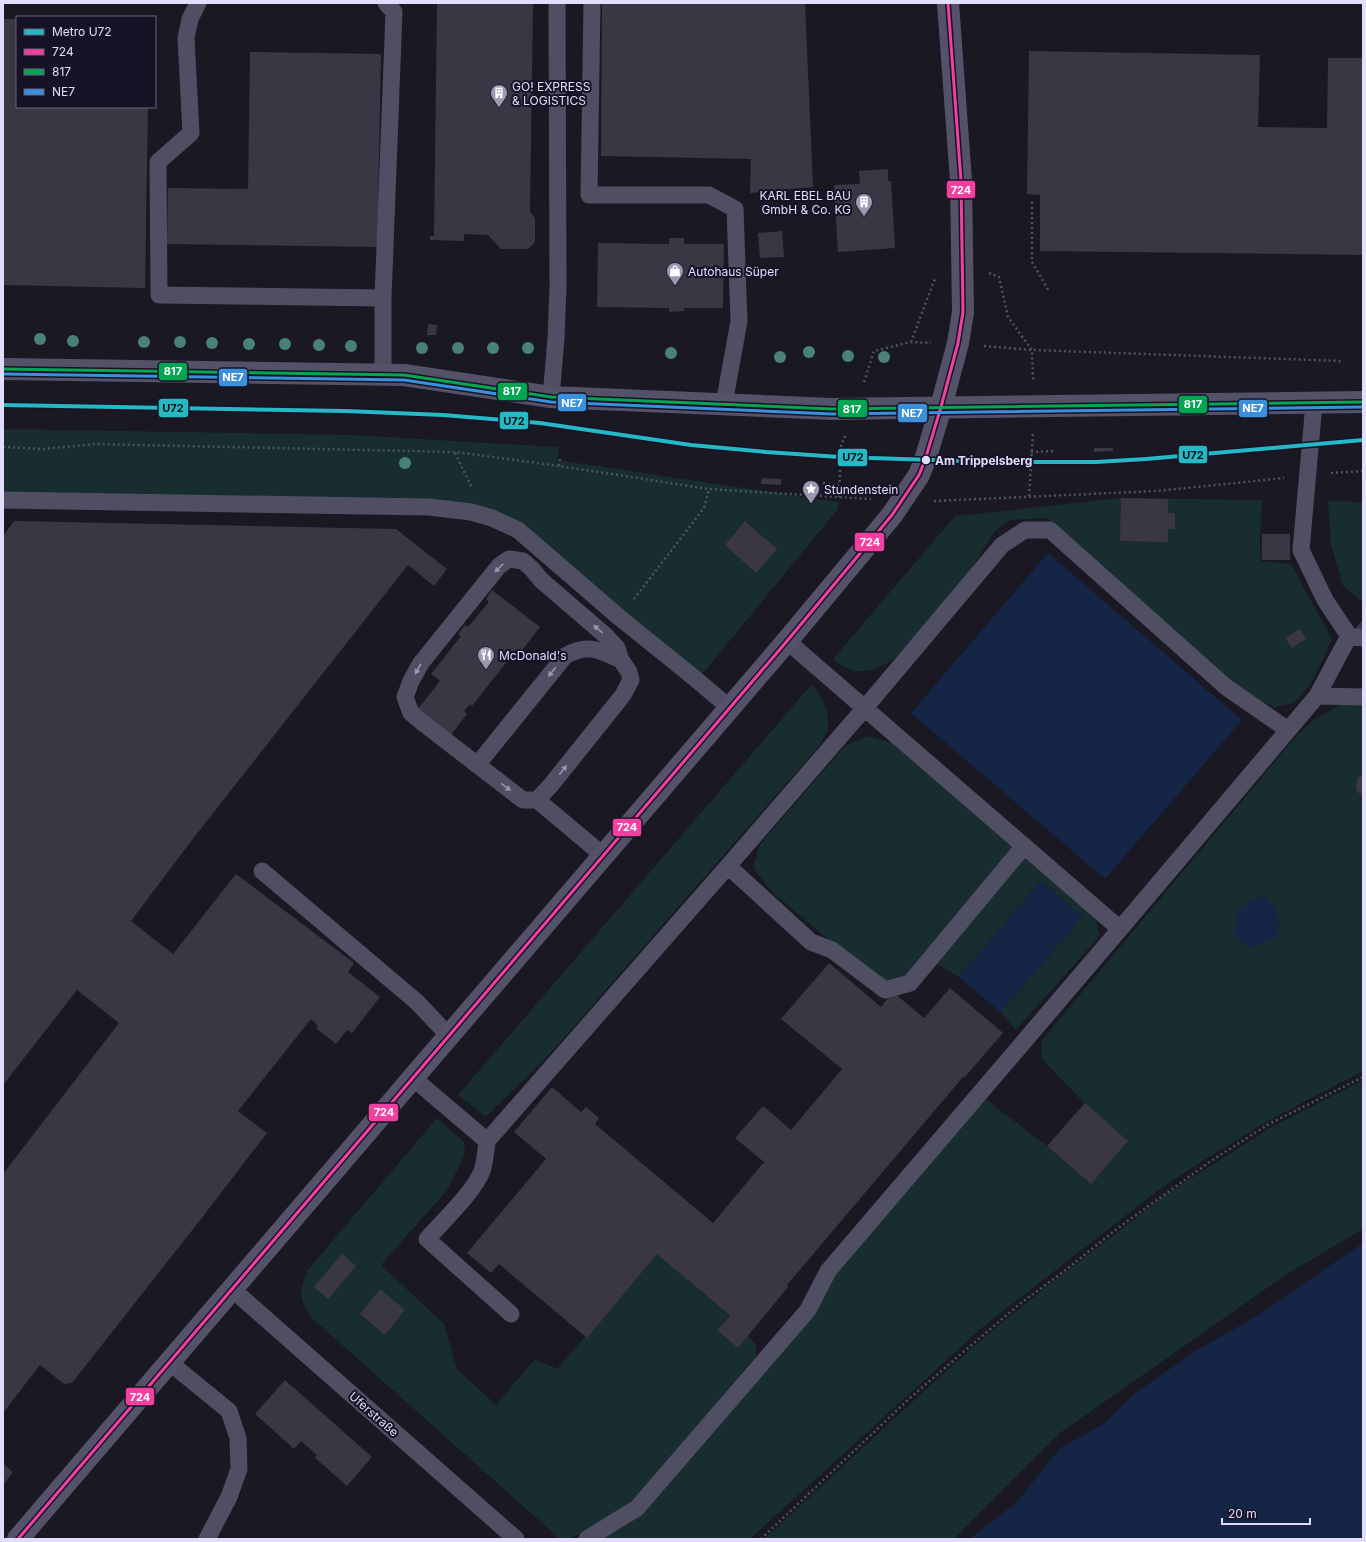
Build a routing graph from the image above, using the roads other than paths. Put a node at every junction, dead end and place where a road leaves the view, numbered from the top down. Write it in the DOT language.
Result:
graph roads {
  1 [pos="198,3"];
  2 [pos="386,3"];
  3 [pos="557,3"];
  4 [pos="592,3"];
  5 [pos="948,3"];
  6 [pos="383,298"];
  7 [pos="3,369"];
  8 [pos="383,375"];
  9 [pos="551,397"];
  10 [pos="1363,402"];
  11 [pos="1314,403"];
  12 [pos="724,404"];
  13 [pos="941,407"];
  14 [pos="3,500"];
  15 [pos="1356,637"];
  16 [pos="787,641"];
  17 [pos="621,660"];
  18 [pos="1317,696"];
  19 [pos="1363,697"];
  20 [pos="730,708"];
  21 [pos="864,709"];
  22 [pos="1288,730"];
  23 [pos="477,765"];
  24 [pos="538,800"];
  25 [pos="1024,846"];
  26 [pos="604,856"];
  27 [pos="728,866"];
  28 [pos="262,871"];
  29 [pos="1120,929"];
  30 [pos="449,1036"];
  31 [pos="413,1078"];
  32 [pos="487,1141"];
  33 [pos="232,1289"];
  34 [pos="511,1314"];
  35 [pos="169,1362"];
  36 [pos="18,1539"];
  37 [pos="207,1539"];
  38 [pos="516,1539"];
  39 [pos="587,1539"];
  1 -- 6 [label="lane"];
  2 -- 6 [label="lane"];
  3 -- 9 [label="lane"];
  4 -- 12 [label="lane"];
  5 -- 13 [label="main road"];
  6 -- 8 [label="lane"];
  7 -- 8 [label="main road"];
  8 -- 9 [label="main road"];
  9 -- 12 [label="main road"];
  10 -- 11 [label="main road"];
  11 -- 13 [label="main road"];
  11 -- 15 [label="lane"];
  12 -- 13 [label="main road"];
  13 -- 16 [label="main road"];
  14 -- 20 [label="lane"];
  15 -- 18 [label="lane"];
  16 -- 20 [label="main road"];
  16 -- 21 [label="lane"];
  17 -- 23 [label="lane, one-way"];
  17 -- 23 [label="lane, one-way"];
  24 -- 17 [label="lane, one-way"];
  18 -- 19 [label="lane"];
  18 -- 22 [label="lane"];
  20 -- 26 [label="main road"];
  21 -- 22 [label="lane"];
  21 -- 25 [label="lane"];
  21 -- 27 [label="lane"];
  22 -- 29 [label="lane"];
  23 -- 24 [label="lane, one-way"];
  24 -- 26 [label="lane"];
  25 -- 27 [label="lane"];
  25 -- 29 [label="lane"];
  26 -- 30 [label="main road"];
  27 -- 32 [label="lane"];
  28 -- 30 [label="lane"];
  29 -- 39 [label="lane"];
  30 -- 31 [label="main road"];
  31 -- 32 [label="lane"];
  31 -- 33 [label="main road"];
  32 -- 34 [label="lane"];
  33 -- 35 [label="main road"];
  33 -- 38 [label="lane, Uferstraße"];
  35 -- 36 [label="main road"];
  35 -- 37 [label="lane"];
}
